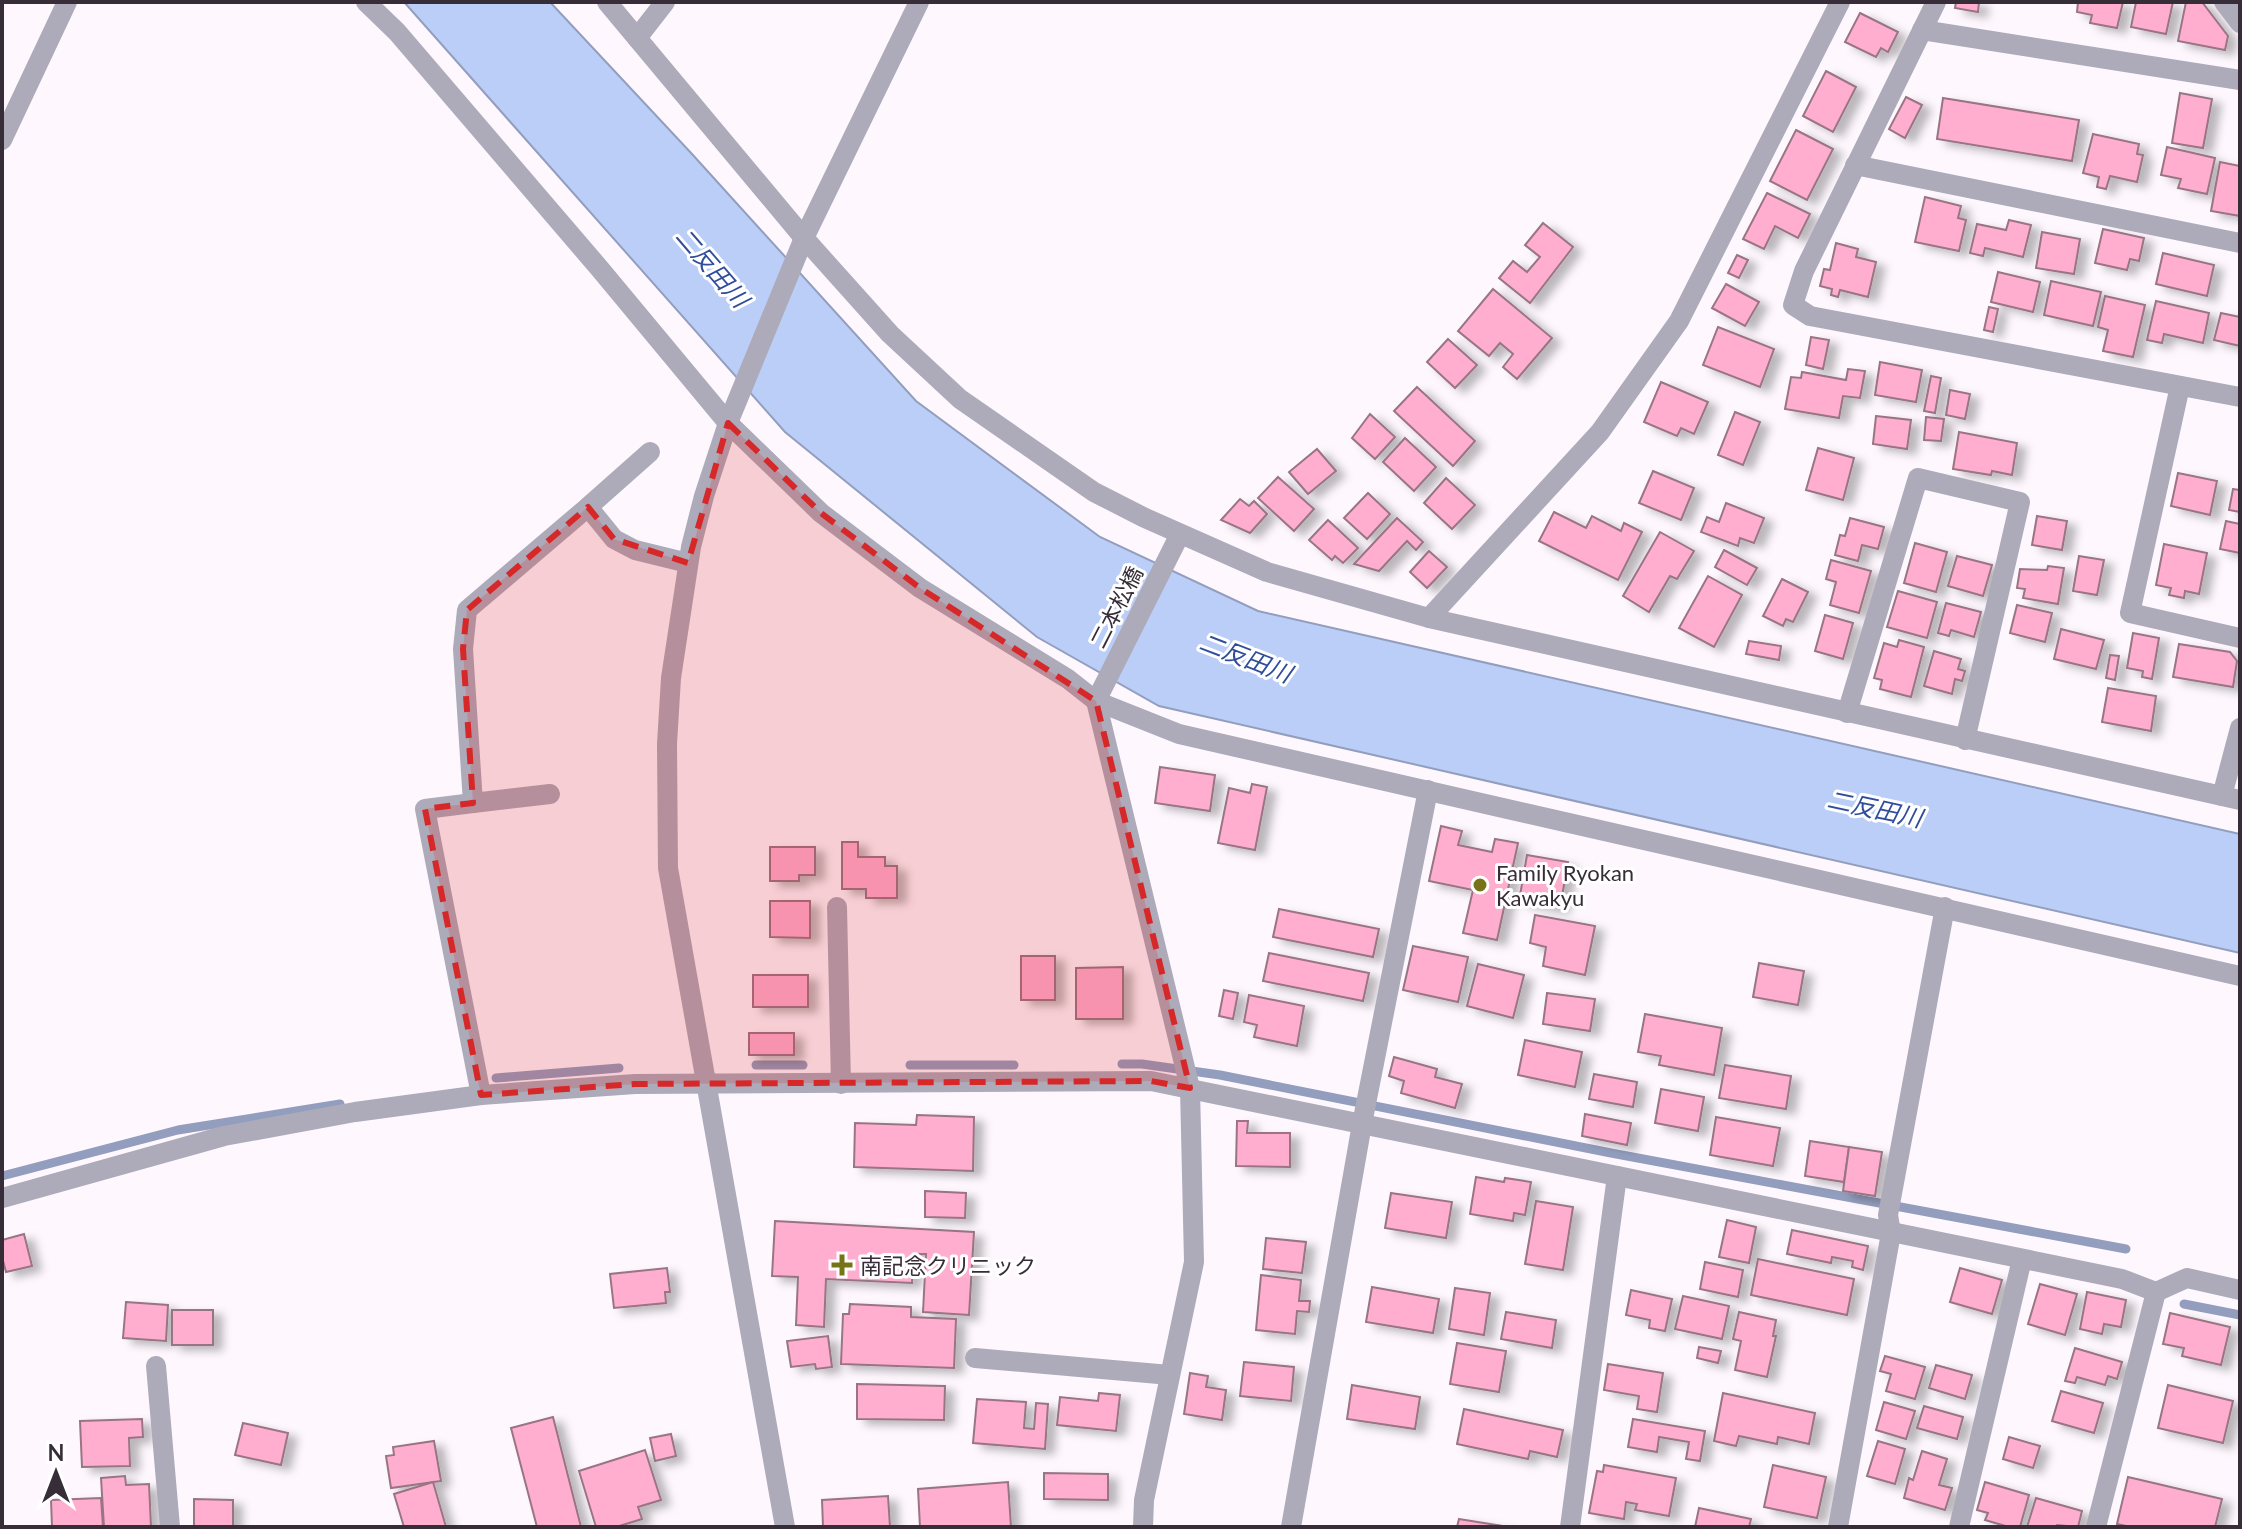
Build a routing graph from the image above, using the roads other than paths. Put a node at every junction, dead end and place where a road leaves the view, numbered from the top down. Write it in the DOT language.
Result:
graph roads {
  1 [pos="67,2"];
  2 [pos="366,2"];
  3 [pos="607,2"];
  4 [pos="665,2"];
  5 [pos="919,2"];
  6 [pos="1840,2"];
  7 [pos="1936,2"];
  8 [pos="2224,2"];
  9 [pos="2240,23"];
  10 [pos="1922,30"];
  11 [pos="637,38"];
  12 [pos="2240,80"];
  13 [pos="2,140"];
  14 [pos="1855,165"];
  15 [pos="804,238"];
  16 [pos="2240,243"];
  17 [pos="2180,386"];
  18 [pos="2240,397"];
  19 [pos="728,423"];
  20 [pos="650,452"];
  21 [pos="588,507"];
  22 [pos="1180,534"];
  23 [pos="688,563"];
  24 [pos="1429,618"];
  25 [pos="2240,638"];
  26 [pos="1096,701"];
  27 [pos="1847,713"];
  28 [pos="2240,728"];
  29 [pos="1965,740"];
  30 [pos="1428,790"];
  31 [pos="550,794"];
  32 [pos="2231,798"];
  33 [pos="473,803"];
  34 [pos="837,907"];
  35 [pos="1945,907"];
  36 [pos="2240,976"];
  37 [pos="1189,1083"];
  38 [pos="841,1084"];
  39 [pos="706,1085"];
  40 [pos="481,1095"];
  41 [pos="1365,1111"];
  42 [pos="1617,1176"];
  43 [pos="2,1198"];
  44 [pos="1890,1215"];
  45 [pos="2022,1259"];
  46 [pos="2240,1290"];
  47 [pos="2156,1292"];
  48 [pos="975,1358"];
  49 [pos="156,1366"];
  50 [pos="1170,1375"];
  51 [pos="170,1527"];
  52 [pos="785,1527"];
  53 [pos="1143,1527"];
  54 [pos="1291,1527"];
  55 [pos="1570,1527"];
  56 [pos="1838,1527"];
  57 [pos="1959,1527"];
  58 [pos="2096,1527"];
  1 -- 13 [label="street"];
  2 -- 19 [label="street"];
  3 -- 11 [label="street"];
  4 -- 11 [label="street"];
  5 -- 15 [label="street"];
  6 -- 24 [label="street"];
  7 -- 10 [label="street"];
  8 -- 9 [label="street"];
  10 -- 12 [label="street"];
  10 -- 14 [label="street"];
  11 -- 15 [label="street"];
  14 -- 16 [label="street"];
  14 -- 17 [label="street"];
  15 -- 19 [label="street"];
  15 -- 22 [label="street"];
  17 -- 18 [label="street"];
  17 -- 25 [label="street"];
  19 -- 23 [label="street"];
  19 -- 26 [label="street"];
  20 -- 21 [label="street"];
  21 -- 23 [label="street"];
  21 -- 33 [label="street"];
  22 -- 24 [label="street"];
  22 -- 26 [label="street, 二本松橋"];
  23 -- 39 [label="street"];
  24 -- 27 [label="street"];
  26 -- 30 [label="street"];
  26 -- 37 [label="street"];
  27 -- 29 [label="street"];
  27 -- 29 [label="street"];
  28 -- 32 [label="street"];
  29 -- 32 [label="street"];
  30 -- 35 [label="street"];
  30 -- 41 [label="street"];
  31 -- 33 [label="street"];
  33 -- 40 [label="street"];
  34 -- 38 [label="street"];
  35 -- 36 [label="street"];
  35 -- 44 [label="street"];
  37 -- 38 [label="street"];
  37 -- 41 [label="street"];
  37 -- 50 [label="street"];
  38 -- 39 [label="street"];
  39 -- 40 [label="street"];
  39 -- 52 [label="street"];
  40 -- 43 [label="street"];
  41 -- 42 [label="street"];
  41 -- 54 [label="street"];
  42 -- 44 [label="street"];
  42 -- 55 [label="street"];
  44 -- 45 [label="street"];
  44 -- 56 [label="street"];
  45 -- 47 [label="street"];
  45 -- 57 [label="street"];
  46 -- 47 [label="street"];
  47 -- 58 [label="street"];
  48 -- 50 [label="street"];
  49 -- 51 [label="street"];
  50 -- 53 [label="street"];
}
